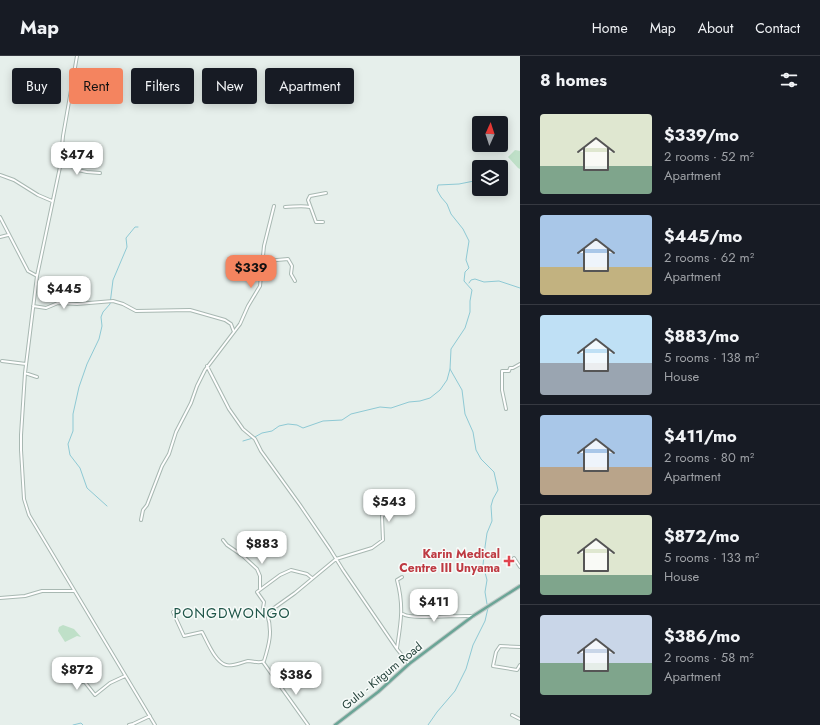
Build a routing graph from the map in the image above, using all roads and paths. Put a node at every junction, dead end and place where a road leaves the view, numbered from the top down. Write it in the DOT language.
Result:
graph roads {
  1 [pos="77,56"];
  2 [pos="61,159"];
  3 [pos="100,172"];
  4 [pos="1,176"];
  5 [pos="326,193"];
  6 [pos="52,201"];
  7 [pos="274,206"];
  8 [pos="285,207"];
  9 [pos="310,207"];
  10 [pos="0,217"];
  11 [pos="323,222"];
  12 [pos="8,235"];
  13 [pos="0,237"];
  14 [pos="262,269"];
  15 [pos="37,276"];
  16 [pos="296,280"];
  17 [pos="33,306"];
  18 [pos="234,332"];
  19 [pos="2,361"];
  20 [pos="26,364"];
  21 [pos="520,364"];
  22 [pos="207,366"];
  23 [pos="25,373"];
  24 [pos="37,377"];
  25 [pos="506,409"];
  26 [pos="370,502"];
  27 [pos="141,520"];
  28 [pos="223,540"];
  29 [pos="514,558"];
  30 [pos="336,559"];
  31 [pos="520,566"];
  32 [pos="402,577"];
  33 [pos="312,578"];
  34 [pos="520,586"];
  35 [pos="260,589"];
  36 [pos="74,591"];
  37 [pos="0,598"];
  38 [pos="173,612"];
  39 [pos="402,613"];
  40 [pos="267,614"];
  41 [pos="473,616"];
  42 [pos="520,646"];
  43 [pos="397,649"];
  44 [pos="263,662"];
  45 [pos="409,664"];
  46 [pos="520,665"];
  47 [pos="125,676"];
  48 [pos="74,681"];
  49 [pos="512,715"];
  50 [pos="150,716"];
  51 [pos="520,719"];
  52 [pos="129,725"];
  53 [pos="155,725"];
  54 [pos="308,725"];
  55 [pos="335,725"];
  1 -- 2 [label="street"];
  2 -- 3 [label="street"];
  2 -- 6 [label="street"];
  4 -- 6 [label="street"];
  5 -- 9 [label="street"];
  6 -- 15 [label="street"];
  7 -- 14 [label="street"];
  8 -- 9 [label="street"];
  9 -- 11 [label="street"];
  10 -- 12 [label="street"];
  12 -- 13 [label="street"];
  12 -- 15 [label="street"];
  14 -- 16 [label="street"];
  14 -- 18 [label="street"];
  15 -- 17 [label="street"];
  17 -- 18 [label="street"];
  17 -- 20 [label="street"];
  18 -- 22 [label="street"];
  19 -- 20 [label="street"];
  20 -- 23 [label="street"];
  21 -- 25 [label="street"];
  22 -- 27 [label="street"];
  22 -- 30 [label="street"];
  23 -- 24 [label="street"];
  23 -- 36 [label="street"];
  26 -- 30 [label="street"];
  28 -- 35 [label="street"];
  29 -- 31 [label="street"];
  30 -- 33 [label="street"];
  30 -- 43 [label="street"];
  32 -- 39 [label="street"];
  33 -- 35 [label="street"];
  33 -- 40 [label="street"];
  34 -- 41 [label="main road, Gulu - Kitgum Road"];
  35 -- 40 [label="street"];
  36 -- 37 [label="street"];
  36 -- 47 [label="street"];
  38 -- 44 [label="street"];
  39 -- 41 [label="street"];
  39 -- 43 [label="street"];
  40 -- 44 [label="street"];
  41 -- 45 [label="main road, Gulu - Kitgum Road"];
  42 -- 46 [label="street"];
  43 -- 45 [label="street"];
  44 -- 54 [label="street"];
  45 -- 55 [label="main road, Gulu - Kitgum Road"];
  47 -- 48 [label="street"];
  47 -- 50 [label="street"];
  49 -- 51 [label="street"];
  50 -- 52 [label="street"];
  50 -- 53 [label="street"];
}
